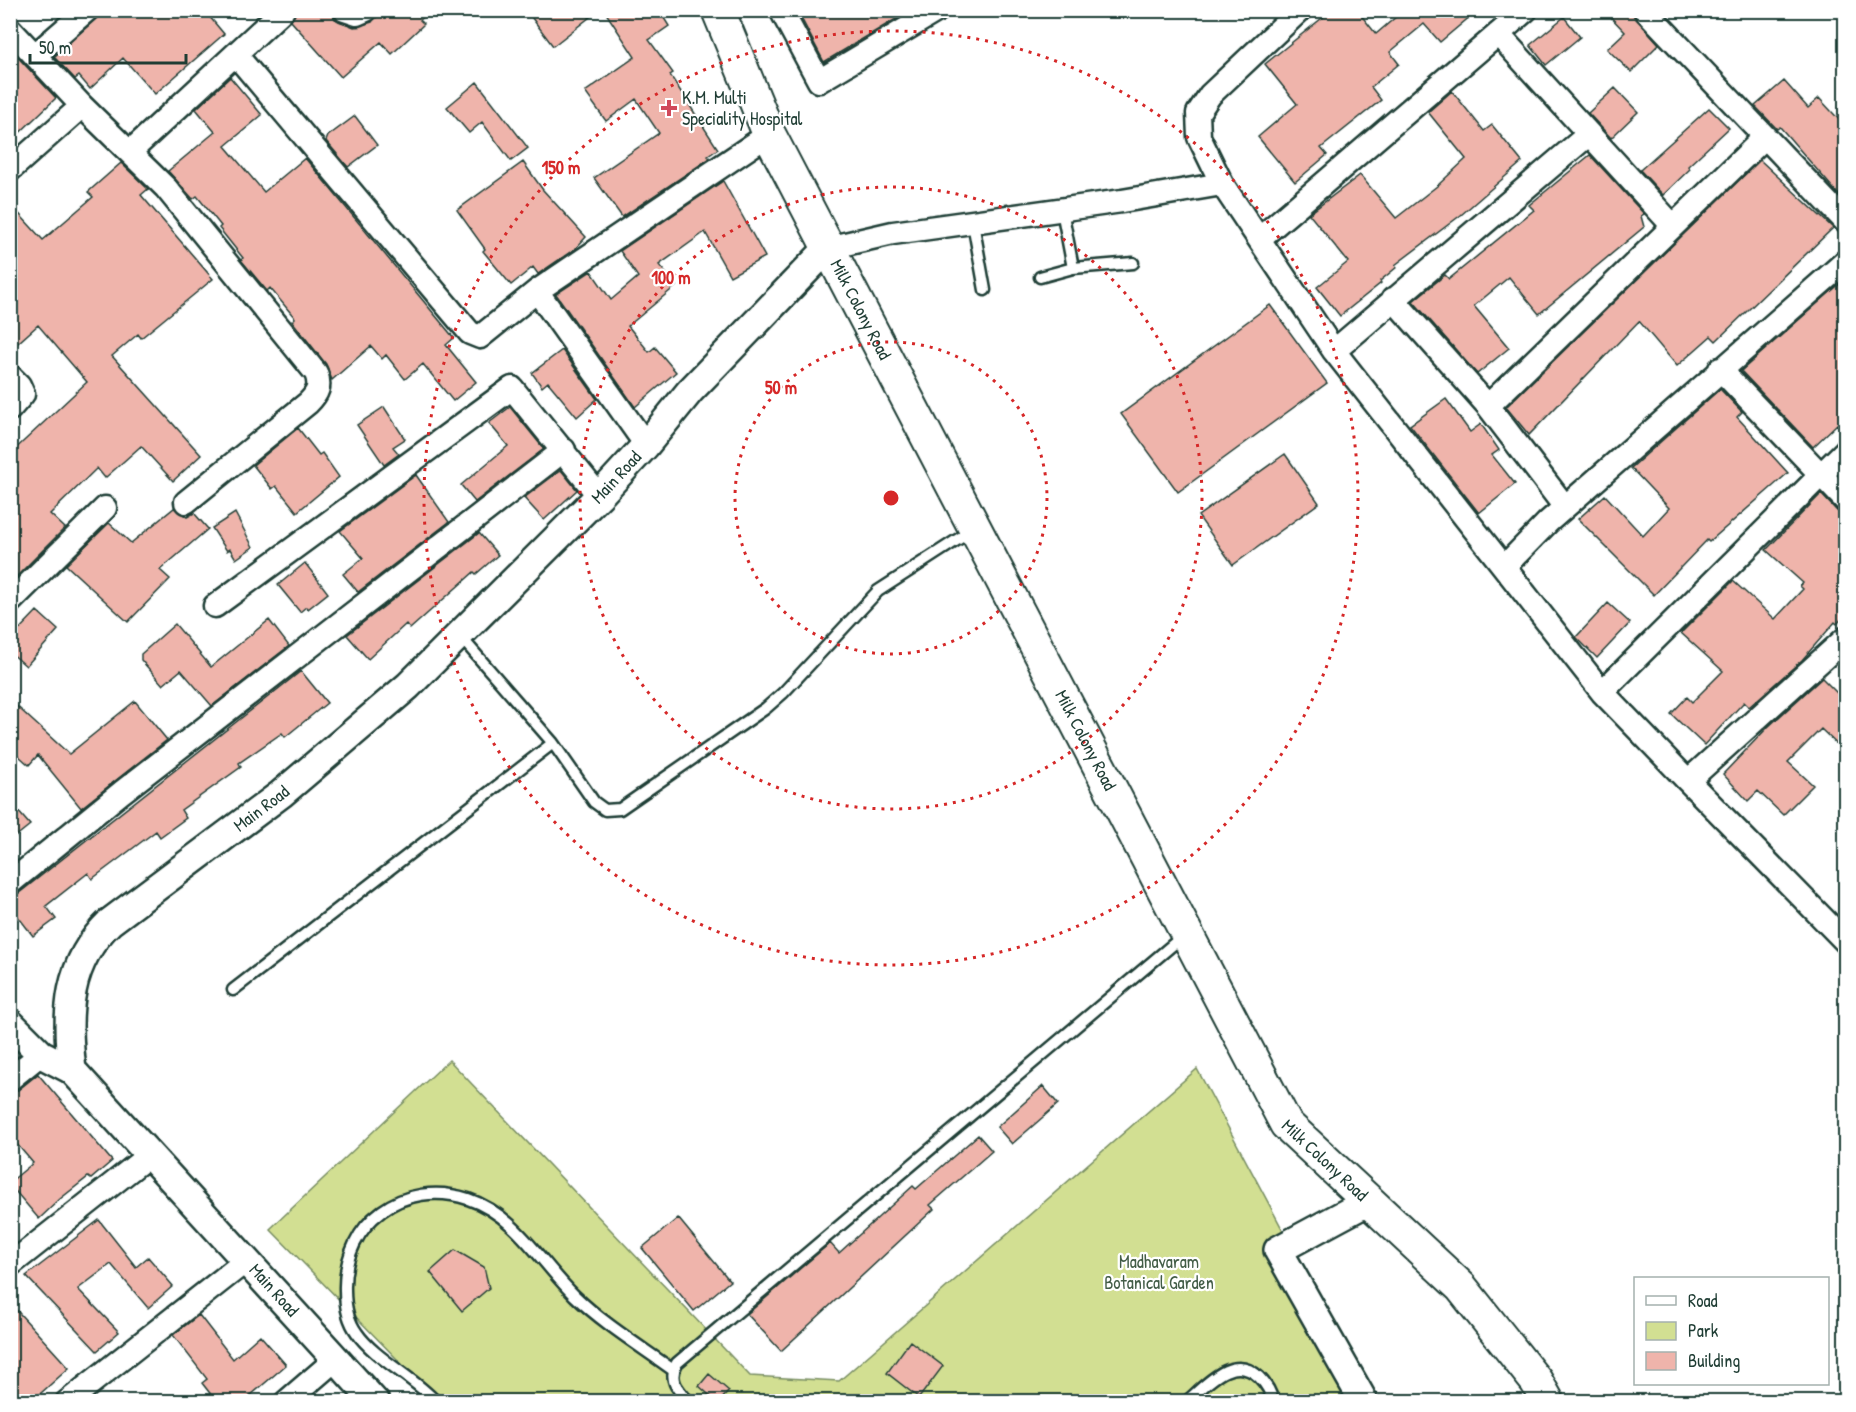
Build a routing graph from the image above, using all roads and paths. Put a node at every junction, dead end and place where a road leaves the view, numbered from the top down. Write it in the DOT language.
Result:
graph roads {
  1 [pos="87,10"];
  2 [pos="283,10"];
  3 [pos="345,10"];
  4 [pos="366,10"];
  5 [pos="718,10"];
  6 [pos="938,10"];
  7 [pos="1300,10"];
  8 [pos="1526,10"];
  9 [pos="1645,10"];
  10 [pos="784,11"];
  11 [pos="10,29"];
  12 [pos="1498,34"];
  13 [pos="35,55"];
  14 [pos="236,55"];
  15 [pos="82,106"];
  16 [pos="769,134"];
  17 [pos="1589,134"];
  18 [pos="1765,137"];
  19 [pos="131,151"];
  20 [pos="10,170"];
  21 [pos="1222,184"];
  22 [pos="1062,210"];
  23 [pos="1845,222"];
  24 [pos="973,223"];
  25 [pos="1673,226"];
  26 [pos="1259,239"];
  27 [pos="828,248"];
  28 [pos="1845,261"];
  29 [pos="1133,262"];
  30 [pos="1073,268"];
  31 [pos="1040,277"];
  32 [pos="985,290"];
  33 [pos="537,291"];
  34 [pos="1393,299"];
  35 [pos="1334,351"];
  36 [pos="1720,369"];
  37 [pos="10,376"];
  38 [pos="1488,406"];
  39 [pos="10,409"];
  40 [pos="646,445"];
  41 [pos="564,450"];
  42 [pos="1845,450"];
  43 [pos="1821,472"];
  44 [pos="598,496"];
  45 [pos="1845,501"];
  46 [pos="186,502"];
  47 [pos="1565,507"];
  48 [pos="105,508"];
  49 [pos="975,528"];
  50 [pos="1504,567"];
  51 [pos="10,602"];
  52 [pos="215,606"];
  53 [pos="458,635"];
  54 [pos="1841,649"];
  55 [pos="1602,692"];
  56 [pos="554,743"];
  57 [pos="1688,781"];
  58 [pos="10,883"];
  59 [pos="1186,934"];
  60 [pos="1845,942"];
  61 [pos="233,990"];
  62 [pos="10,1023"];
  63 [pos="41,1054"];
  64 [pos="72,1070"];
  65 [pos="10,1079"];
  66 [pos="148,1156"];
  67 [pos="1369,1201"];
  68 [pos="247,1260"];
  69 [pos="10,1265"];
  70 [pos="336,1359"];
  71 [pos="673,1370"];
  72 [pos="67,1401"];
  73 [pos="286,1401"];
  74 [pos="375,1401"];
  75 [pos="436,1401"];
  76 [pos="689,1401"];
  77 [pos="1186,1401"];
  78 [pos="1273,1401"];
  79 [pos="1364,1401"];
  80 [pos="1548,1401"];
  1 -- 13 [label="street"];
  2 -- 14 [label="street"];
  3 -- 4 [label="street"];
  5 -- 16 [label="main road, Milk Colony Road"];
  6 -- 10 [label="street"];
  7 -- 21 [label="street"];
  8 -- 12 [label="street"];
  9 -- 18 [label="street"];
  11 -- 13 [label="street"];
  12 -- 17 [label="street"];
  12 -- 26 [label="street"];
  13 -- 15 [label="street"];
  14 -- 19 [label="street"];
  14 -- 33 [label="street"];
  15 -- 19 [label="street"];
  15 -- 20 [label="street"];
  16 -- 27 [label="main road, Milk Colony Road"];
  16 -- 33 [label="street"];
  17 -- 25 [label="street"];
  17 -- 34 [label="street"];
  18 -- 23 [label="street"];
  18 -- 25 [label="street"];
  19 -- 46 [label="street"];
  21 -- 22 [label="street"];
  21 -- 26 [label="street"];
  22 -- 24 [label="street"];
  22 -- 30 [label="lane"];
  24 -- 27 [label="street"];
  24 -- 32 [label="lane"];
  25 -- 38 [label="street"];
  26 -- 35 [label="street"];
  27 -- 40 [label="street, Main Road"];
  27 -- 49 [label="main road, Milk Colony Road"];
  28 -- 36 [label="street"];
  29 -- 30 [label="lane"];
  30 -- 31 [label="lane"];
  33 -- 40 [label="street"];
  34 -- 35 [label="street"];
  34 -- 38 [label="street"];
  35 -- 50 [label="street"];
  36 -- 43 [label="street"];
  36 -- 47 [label="street"];
  37 -- 39 [label="street"];
  38 -- 47 [label="street"];
  40 -- 44 [label="street, Main Road"];
  41 -- 44 [label="street"];
  41 -- 52 [label="street"];
  41 -- 58 [label="street"];
  42 -- 43 [label="street"];
  43 -- 45 [label="street"];
  43 -- 55 [label="street"];
  44 -- 53 [label="street, Main Road"];
  47 -- 50 [label="street"];
  48 -- 51 [label="street"];
  49 -- 56 [label="lane"];
  49 -- 59 [label="main road, Milk Colony Road"];
  50 -- 55 [label="street"];
  53 -- 56 [label="lane"];
  53 -- 64 [label="street, Main Road"];
  54 -- 57 [label="street"];
  55 -- 57 [label="street"];
  56 -- 61 [label="lane"];
  57 -- 60 [label="street"];
  59 -- 67 [label="main road, Milk Colony Road"];
  59 -- 71 [label="lane"];
  62 -- 63 [label="street"];
  63 -- 64 [label="street"];
  63 -- 65 [label="street"];
  64 -- 66 [label="street, Main Road"];
  66 -- 68 [label="street, Main Road"];
  66 -- 69 [label="street"];
  67 -- 79 [label="street"];
  67 -- 80 [label="main road, Milk Colony Road"];
  68 -- 70 [label="street, Main Road"];
  68 -- 72 [label="street"];
  70 -- 73 [label="street"];
  70 -- 74 [label="street, Main Road"];
  71 -- 75 [label="lane"];
  71 -- 76 [label="lane"];
  77 -- 78 [label="lane"];
}
